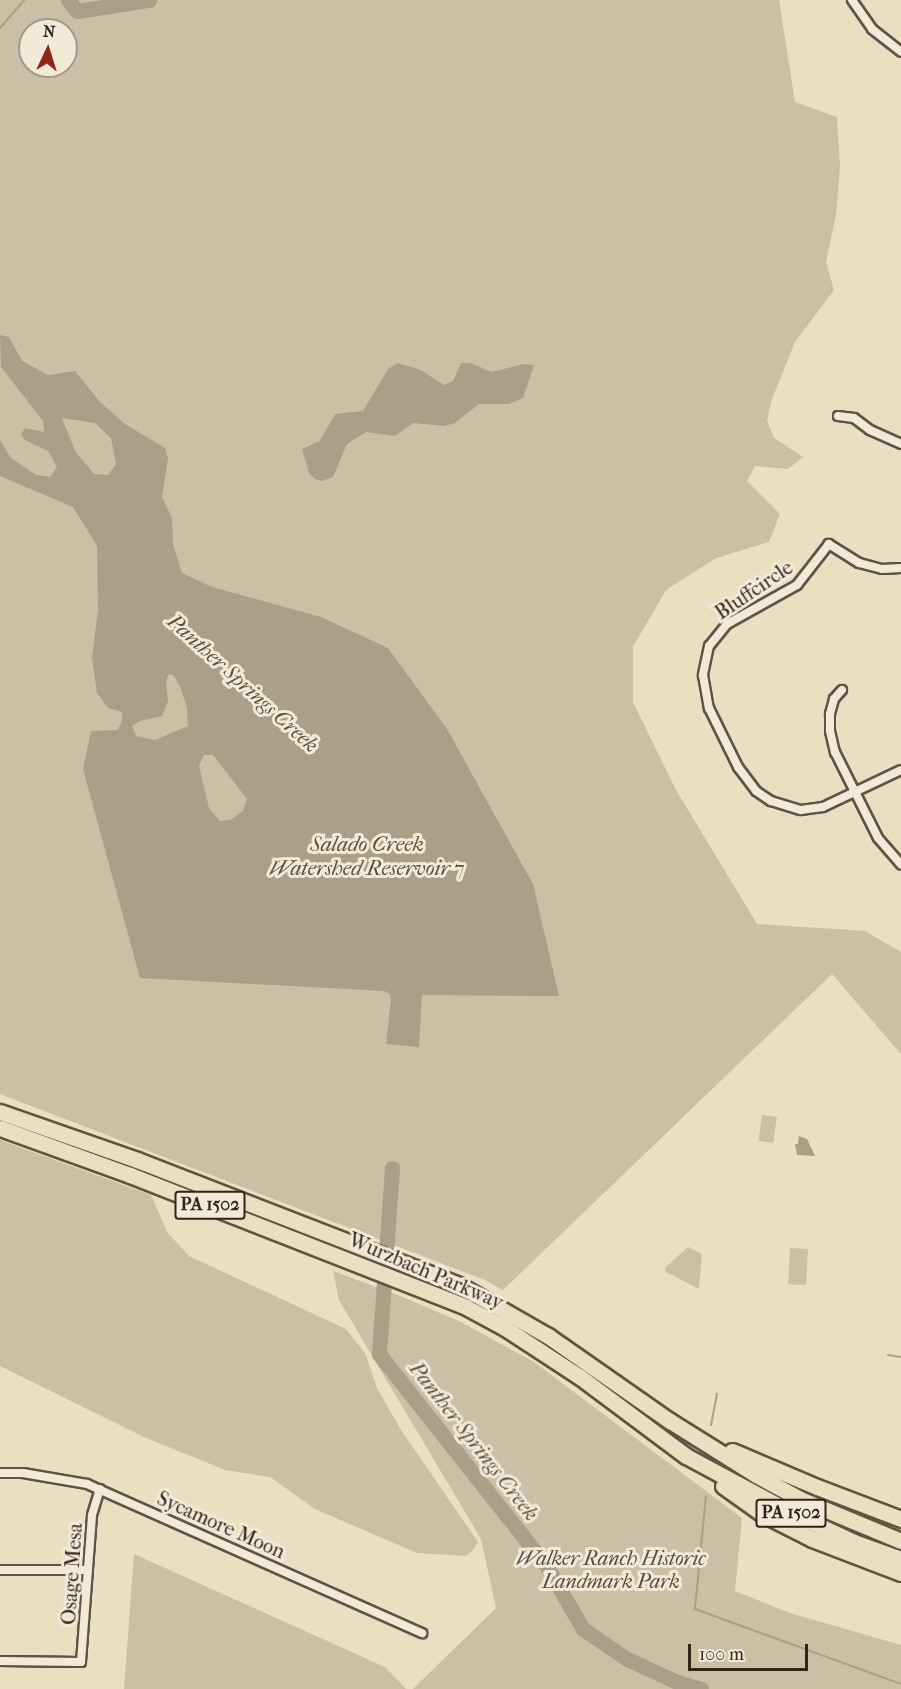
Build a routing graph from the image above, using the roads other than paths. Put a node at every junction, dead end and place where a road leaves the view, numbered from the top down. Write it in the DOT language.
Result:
graph roads {
  1 [pos="852,0"];
  2 [pos="901,52"];
  3 [pos="838,416"];
  4 [pos="901,444"];
  5 [pos="901,568"];
  6 [pos="842,690"];
  7 [pos="901,770"];
  8 [pos="854,794"];
  9 [pos="901,864"];
  10 [pos="0,1112"];
  11 [pos="0,1128"];
  12 [pos="696,1436"];
  13 [pos="686,1456"];
  14 [pos="0,1473"];
  15 [pos="100,1489"];
  16 [pos="901,1519"];
  17 [pos="901,1540"];
  18 [pos="901,1558"];
  19 [pos="0,1570"];
  20 [pos="88,1570"];
  21 [pos="901,1573"];
  22 [pos="422,1633"];
  23 [pos="0,1662"];
  1 -- 2 [label="street"];
  3 -- 4 [label="street"];
  5 -- 8 [label="street, Bluffcircle"];
  6 -- 8 [label="street"];
  7 -- 8 [label="street, Bluffcircle"];
  8 -- 9 [label="street"];
  10 -- 12 [label="highway, Wurzbach Parkway / PA 1502"];
  11 -- 13 [label="highway, Wurzbach Parkway / PA 1502"];
  12 -- 16 [label="highway"];
  12 -- 17 [label="highway, Wurzbach Parkway / PA 1502"];
  13 -- 18 [label="highway, Wurzbach Parkway / PA 1502"];
  13 -- 21 [label="highway"];
  14 -- 15 [label="street, Sycamore Moon"];
  15 -- 20 [label="street, Osage Mesa"];
  15 -- 22 [label="street, Sycamore Moon"];
  19 -- 20 [label="street"];
  20 -- 23 [label="street, Osage Mesa"];
}
